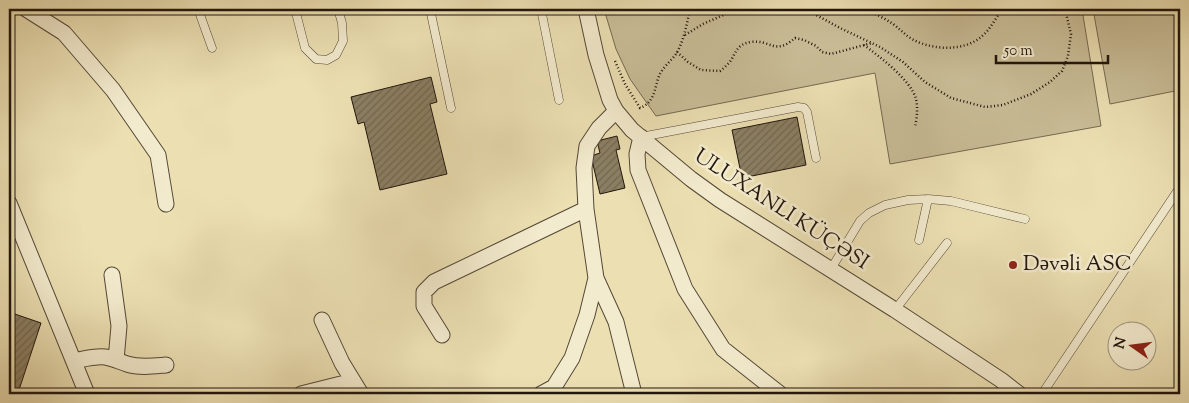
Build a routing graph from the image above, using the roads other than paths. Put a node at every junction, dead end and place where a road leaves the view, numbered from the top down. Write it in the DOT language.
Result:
graph roads {
  1 [pos="26,9"];
  2 [pos="198,9"];
  3 [pos="294,9"];
  4 [pos="338,9"];
  5 [pos="430,9"];
  6 [pos="541,9"];
  7 [pos="586,9"];
  8 [pos="212,48"];
  9 [pos="559,100"];
  10 [pos="451,108"];
  11 [pos="616,112"];
  12 [pos="641,137"];
  13 [pos="816,158"];
  14 [pos="1180,187"];
  15 [pos="928,199"];
  16 [pos="9,203"];
  17 [pos="166,204"];
  18 [pos="586,209"];
  19 [pos="1025,219"];
  20 [pos="919,240"];
  21 [pos="947,243"];
  22 [pos="830,269"];
  23 [pos="112,275"];
  24 [pos="596,278"];
  25 [pos="895,310"];
  26 [pos="322,320"];
  27 [pos="442,335"];
  28 [pos="74,360"];
  29 [pos="116,360"];
  30 [pos="166,364"];
  31 [pos="353,381"];
  32 [pos="551,392"];
  33 [pos="87,394"];
  34 [pos="301,394"];
  35 [pos="361,394"];
  36 [pos="634,394"];
  37 [pos="780,394"];
  38 [pos="1019,394"];
  39 [pos="1042,394"];
  1 -- 17 [label="street"];
  2 -- 8 [label="lane"];
  3 -- 4 [label="lane"];
  5 -- 10 [label="lane"];
  6 -- 9 [label="lane"];
  7 -- 11 [label="street"];
  11 -- 12 [label="street"];
  11 -- 18 [label="street"];
  12 -- 13 [label="lane"];
  12 -- 22 [label="street"];
  12 -- 37 [label="street"];
  14 -- 39 [label="lane"];
  15 -- 19 [label="lane"];
  15 -- 20 [label="lane"];
  15 -- 22 [label="lane"];
  16 -- 28 [label="street"];
  18 -- 24 [label="street"];
  18 -- 27 [label="street"];
  21 -- 25 [label="lane"];
  22 -- 25 [label="street"];
  23 -- 29 [label="street"];
  24 -- 32 [label="street"];
  24 -- 36 [label="street"];
  25 -- 38 [label="street"];
  26 -- 31 [label="street"];
  28 -- 29 [label="street"];
  28 -- 33 [label="street"];
  29 -- 30 [label="street"];
  31 -- 34 [label="street"];
  31 -- 35 [label="street"];
}
